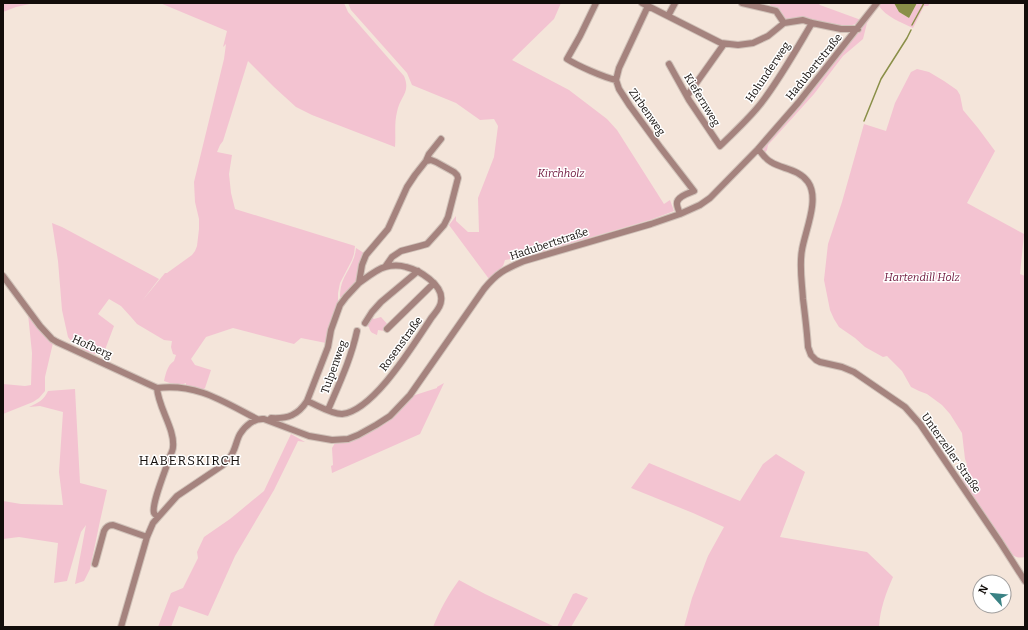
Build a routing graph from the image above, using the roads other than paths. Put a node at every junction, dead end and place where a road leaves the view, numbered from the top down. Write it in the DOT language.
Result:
graph roads {
  1 [pos="596,3"];
  2 [pos="675,3"];
  3 [pos="742,3"];
  4 [pos="877,3"];
  5 [pos="645,4"];
  6 [pos="668,16"];
  7 [pos="784,23"];
  8 [pos="812,23"];
  9 [pos="858,29"];
  10 [pos="724,44"];
  11 [pos="669,64"];
  12 [pos="616,80"];
  13 [pos="687,96"];
  14 [pos="441,139"];
  15 [pos="720,146"];
  16 [pos="758,149"];
  17 [pos="426,161"];
  18 [pos="680,214"];
  19 [pos="384,267"];
  20 [pos="418,271"];
  21 [pos="3,276"];
  22 [pos="359,283"];
  23 [pos="434,283"];
  24 [pos="365,323"];
  25 [pos="387,329"];
  26 [pos="357,331"];
  27 [pos="157,388"];
  28 [pos="307,401"];
  29 [pos="328,410"];
  30 [pos="258,419"];
  31 [pos="270,420"];
  32 [pos="158,517"];
  33 [pos="146,537"];
  34 [pos="95,564"];
  35 [pos="1025,581"];
  36 [pos="121,627"];
  1 -- 12 [label="street"];
  2 -- 6 [label="street"];
  3 -- 7 [label="street"];
  4 -- 9 [label="street, Hadubertstraße"];
  5 -- 6 [label="street"];
  5 -- 12 [label="street"];
  6 -- 10 [label="street"];
  7 -- 8 [label="street"];
  7 -- 10 [label="street"];
  8 -- 9 [label="street"];
  8 -- 15 [label="street, Holunderweg"];
  9 -- 16 [label="street, Hadubertstraße"];
  10 -- 13 [label="street"];
  11 -- 13 [label="street, Kiefernweg"];
  12 -- 18 [label="street, Zirbenweg"];
  13 -- 15 [label="street, Kiefernweg"];
  14 -- 17 [label="street"];
  16 -- 18 [label="street, Hadubertstraße"];
  16 -- 35 [label="street, Unterzeller Straße"];
  17 -- 19 [label="street"];
  17 -- 22 [label="street"];
  18 -- 31 [label="street, Hadubertstraße"];
  19 -- 20 [label="street"];
  19 -- 22 [label="street"];
  20 -- 23 [label="street"];
  20 -- 24 [label="street"];
  21 -- 27 [label="street, Hofberg"];
  22 -- 28 [label="street"];
  23 -- 25 [label="street"];
  23 -- 29 [label="street, Rosenstraße"];
  26 -- 29 [label="street, Tulpenweg"];
  27 -- 30 [label="street"];
  27 -- 32 [label="street"];
  28 -- 29 [label="street, Rosenstraße"];
  28 -- 31 [label="street"];
  30 -- 31 [label="street, Hadubertstraße"];
  30 -- 32 [label="street"];
  32 -- 33 [label="street"];
  33 -- 34 [label="street"];
  33 -- 36 [label="street"];
}
